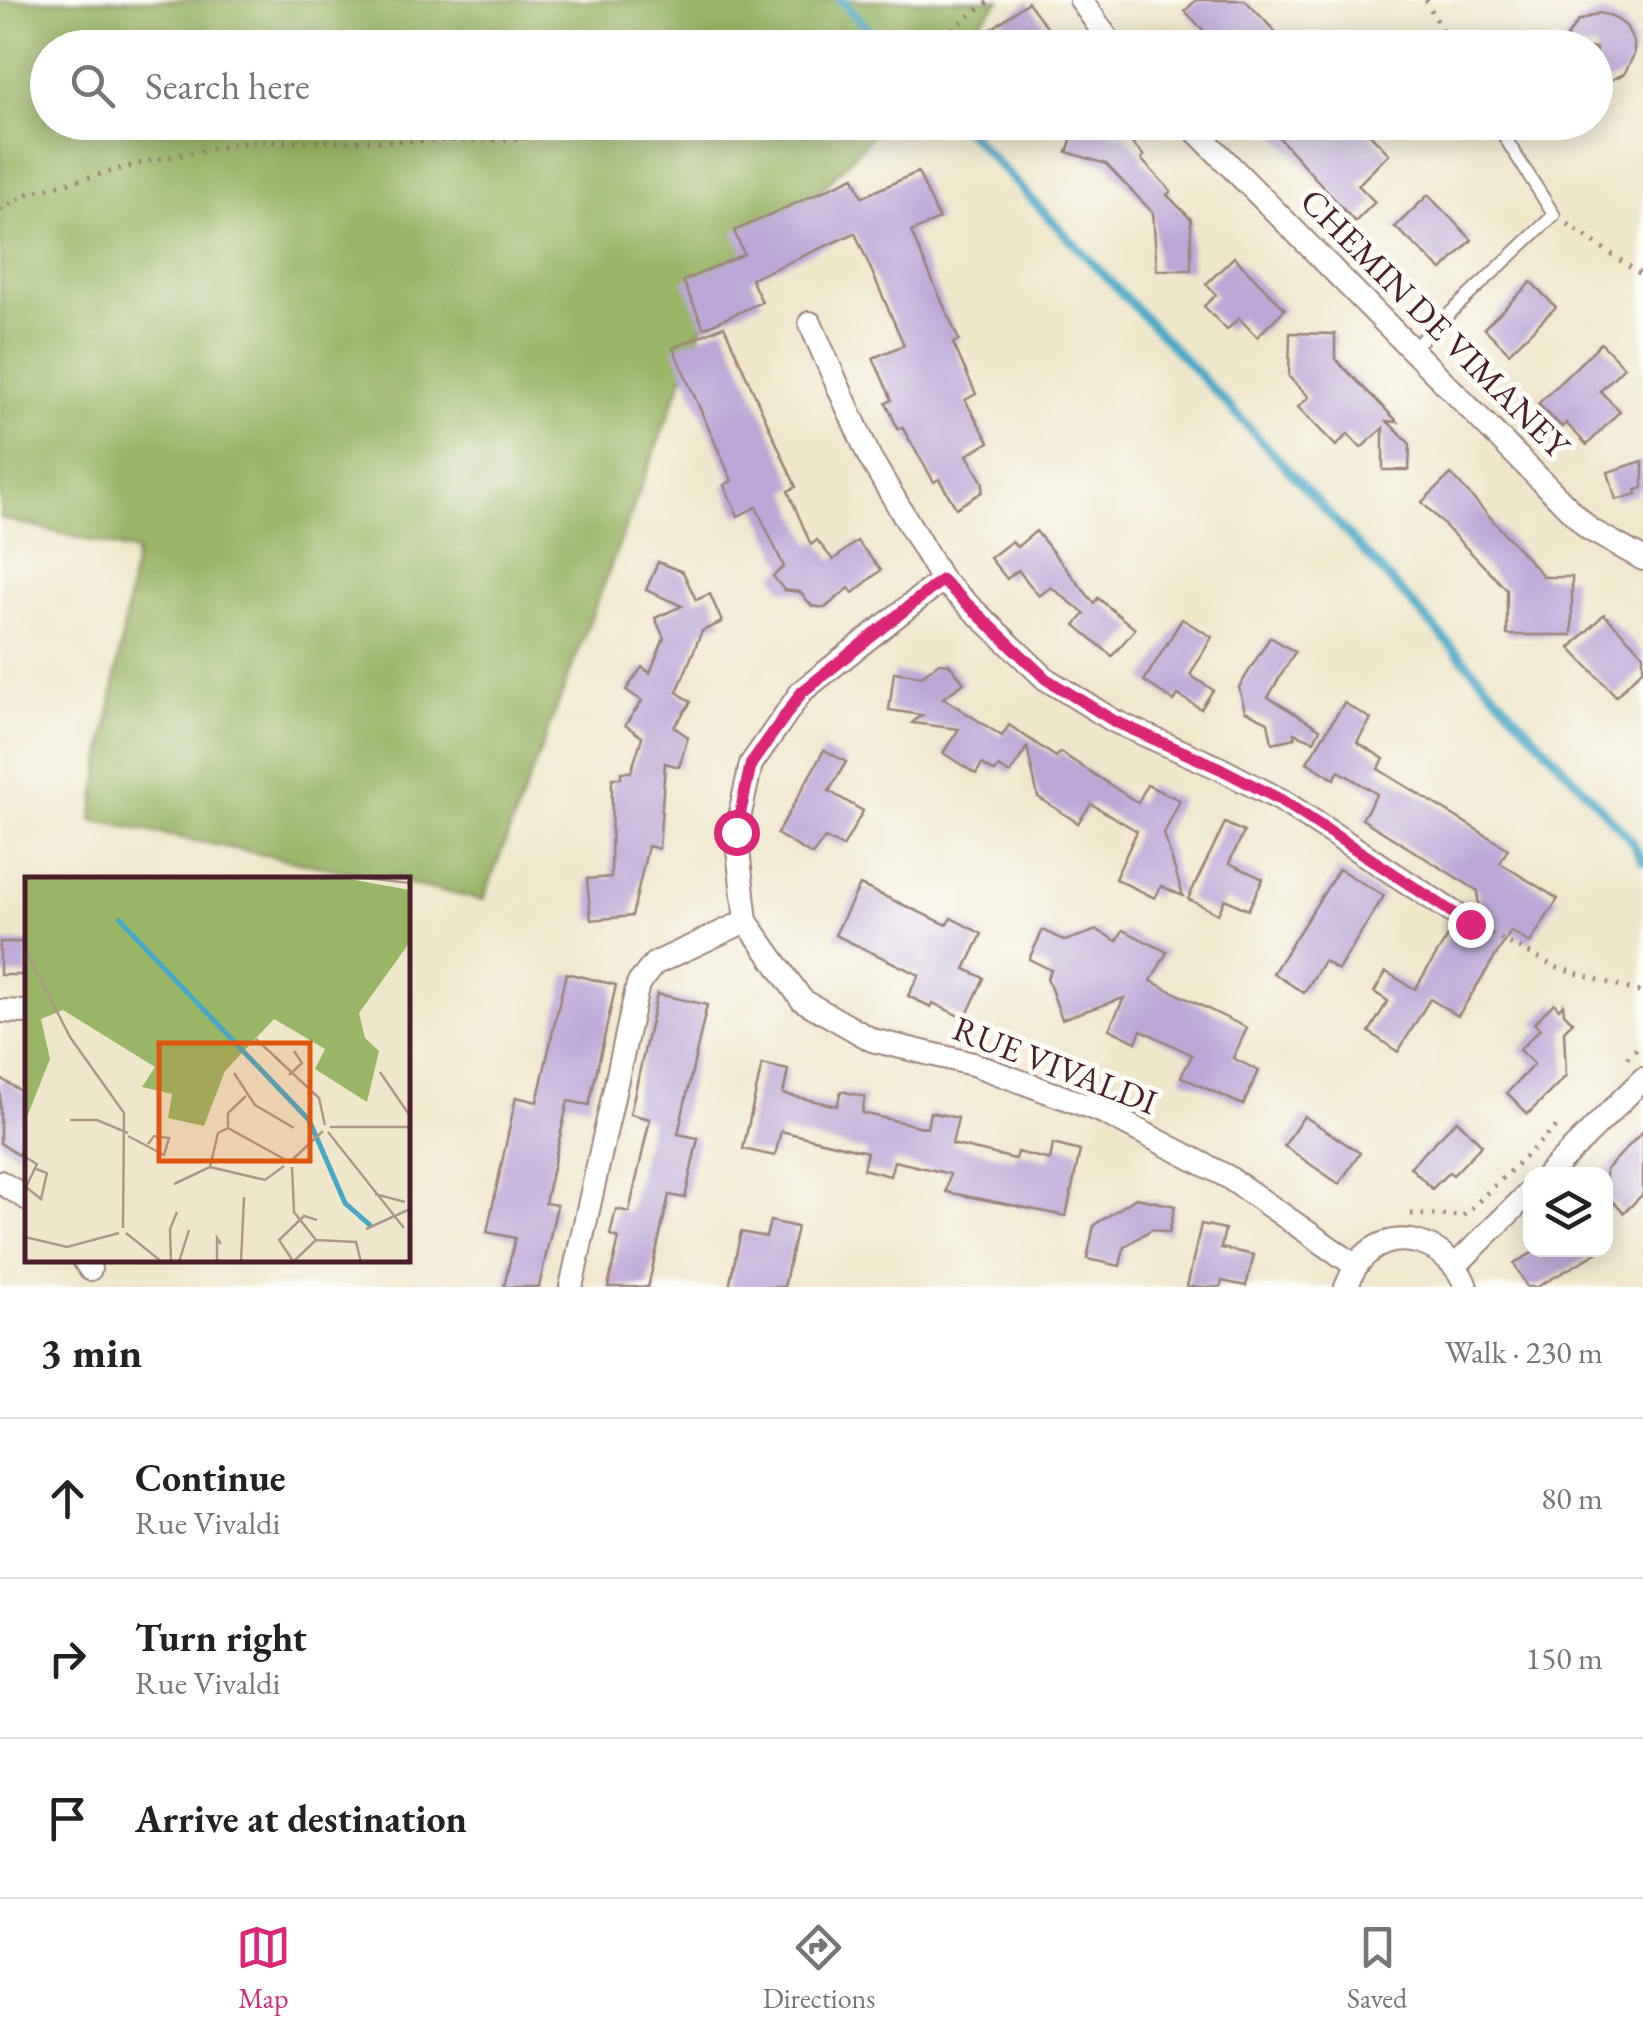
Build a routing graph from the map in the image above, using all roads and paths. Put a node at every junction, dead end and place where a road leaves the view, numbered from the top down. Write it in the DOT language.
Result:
graph roads {
  1 [pos="991,0"];
  2 [pos="1080,0"];
  3 [pos="1426,0"];
  4 [pos="950,30"];
  5 [pos="1101,30"];
  6 [pos="1442,30"];
  7 [pos="502,140"];
  8 [pos="1205,140"];
  9 [pos="1507,140"];
  10 [pos="0,210"];
  11 [pos="1554,214"];
  12 [pos="1643,276"];
  13 [pos="810,323"];
  14 [pos="1413,348"];
  15 [pos="1643,560"];
  16 [pos="942,580"];
  17 [pos="746,922"];
  18 [pos="1470,924"];
  19 [pos="1643,994"];
  20 [pos="0,1011"];
  21 [pos="25,1012"];
  22 [pos="1643,1043"];
  23 [pos="1615,1070"];
  24 [pos="1643,1079"];
  25 [pos="1560,1123"];
  26 [pos="1555,1167"];
  27 [pos="0,1182"];
  28 [pos="25,1198"];
  29 [pos="1523,1201"];
  30 [pos="1406,1215"];
  31 [pos="1351,1276"];
  32 [pos="1461,1276"];
  33 [pos="570,1287"];
  1 -- 4 [label="path"];
  2 -- 5 [label="street"];
  3 -- 6 [label="path"];
  7 -- 10 [label="path"];
  8 -- 14 [label="street, CHEMIN DE VIMANEY"];
  9 -- 11 [label="lane"];
  11 -- 12 [label="path"];
  11 -- 14 [label="lane"];
  13 -- 16 [label="street"];
  14 -- 15 [label="street, CHEMIN DE VIMANEY"];
  16 -- 17 [label="street, RUE VIVALDI"];
  16 -- 18 [label="street"];
  17 -- 31 [label="street, RUE VIVALDI"];
  17 -- 33 [label="street"];
  18 -- 19 [label="path"];
  20 -- 21 [label="street"];
  22 -- 23 [label="path"];
  24 -- 26 [label="street"];
  25 -- 30 [label="path"];
  27 -- 28 [label="street"];
  29 -- 32 [label="street"];
  31 -- 32 [label="street, RUE VIVALDI"];
}
